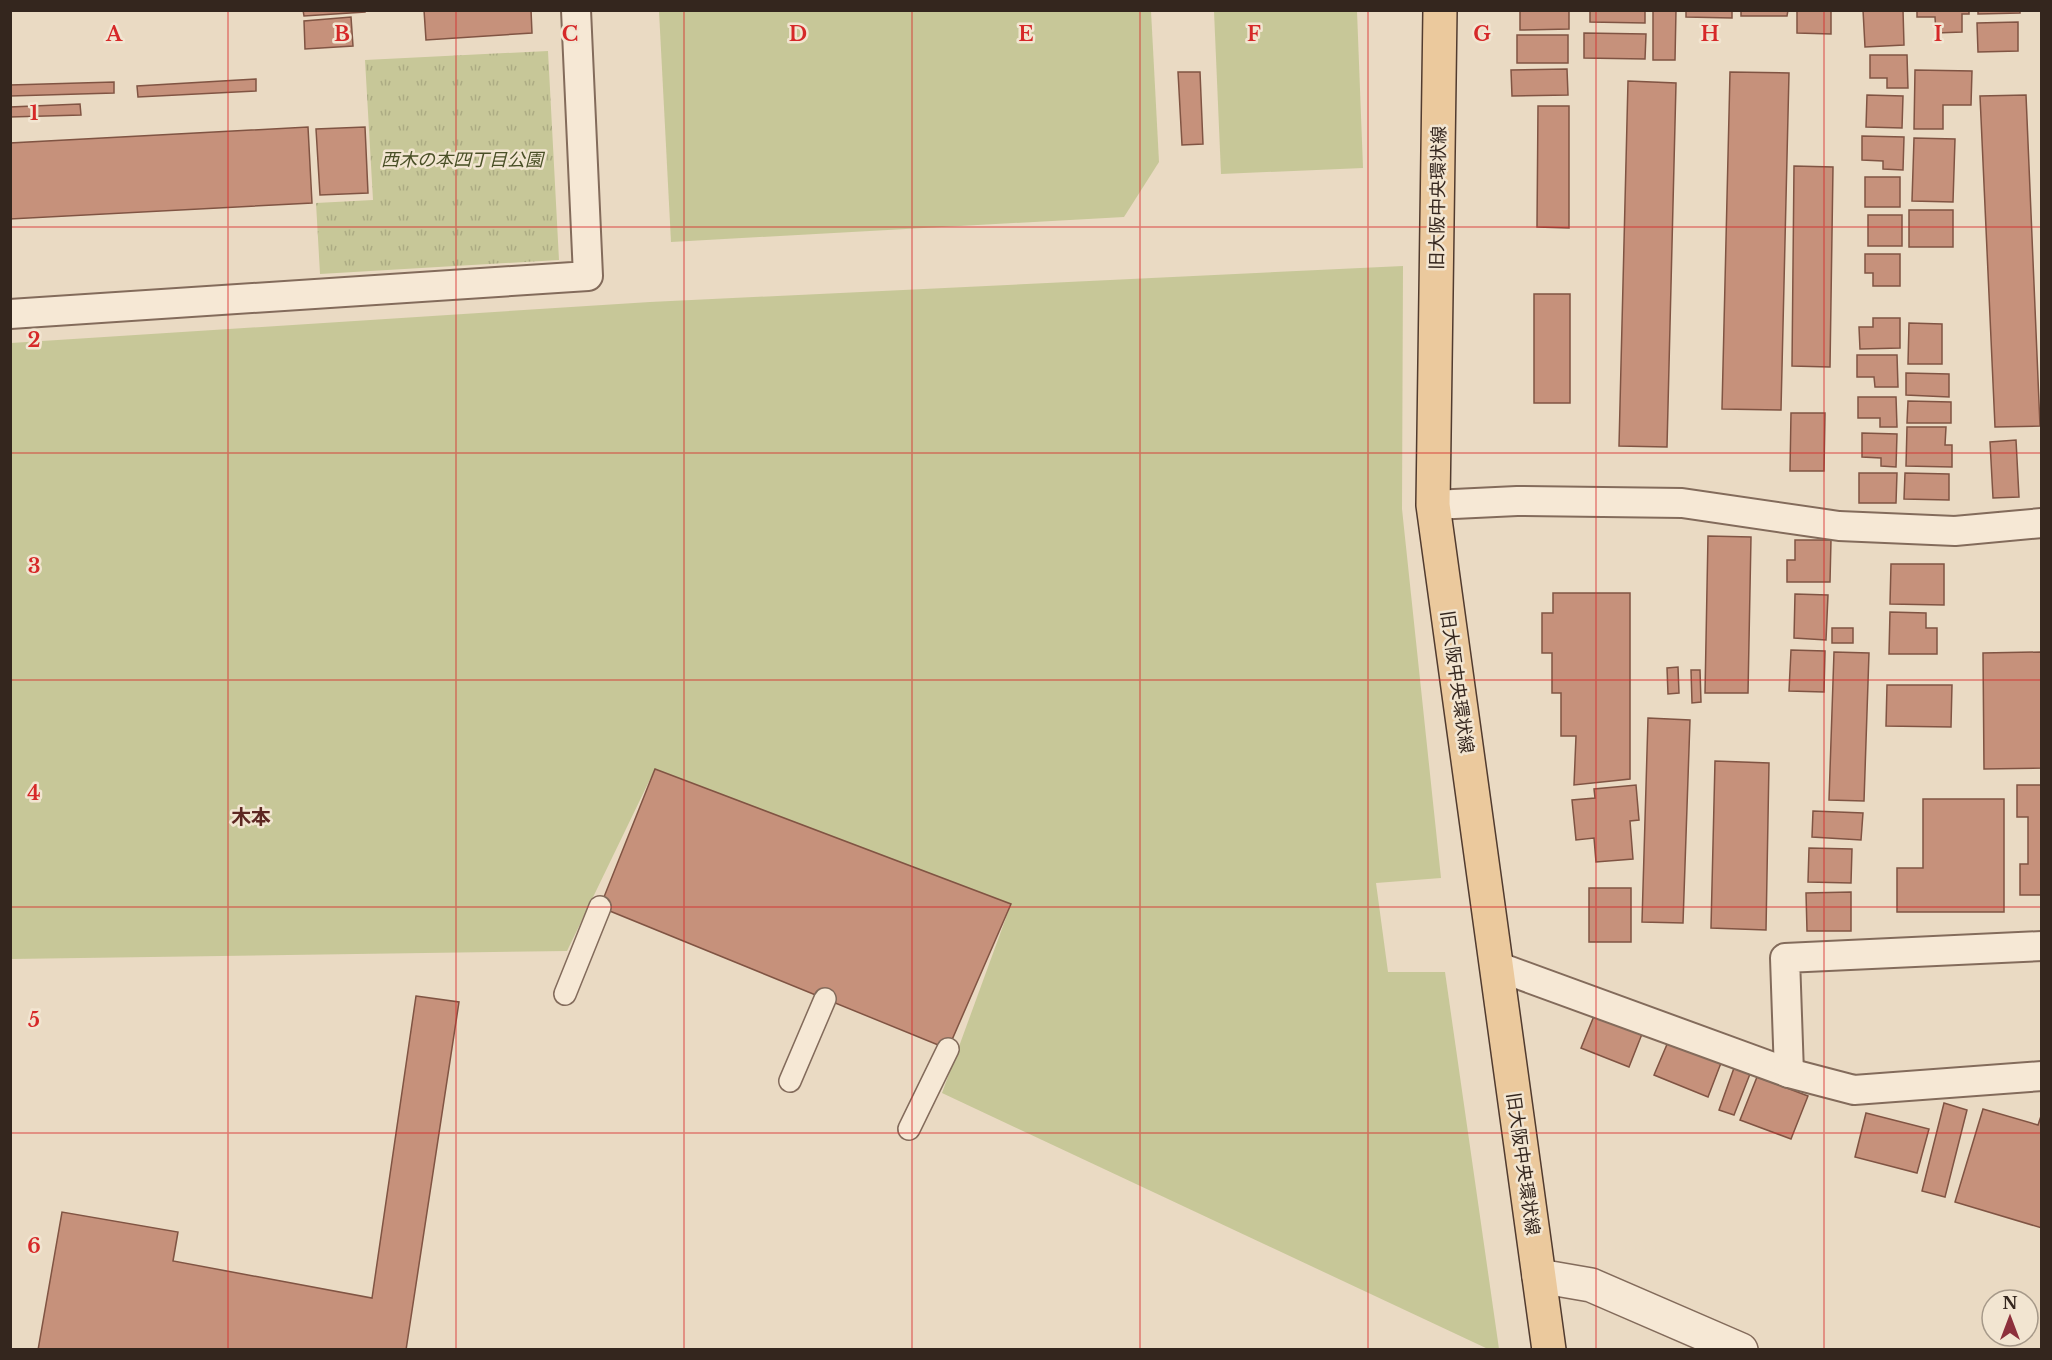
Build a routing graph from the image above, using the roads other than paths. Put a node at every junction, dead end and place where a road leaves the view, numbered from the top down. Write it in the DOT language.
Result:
graph roads {
  1 [pos="576,10"];
  2 [pos="1440,10"];
  3 [pos="10,314"];
  4 [pos="1433,505"];
  5 [pos="2042,523"];
  6 [pos="600,907"];
  7 [pos="2042,946"];
  8 [pos="1496,966"];
  9 [pos="565,994"];
  10 [pos="825,999"];
  11 [pos="948,1049"];
  12 [pos="1789,1073"];
  13 [pos="2042,1076"];
  14 [pos="790,1080"];
  15 [pos="909,1129"];
  16 [pos="1539,1275"];
  17 [pos="1550,1350"];
  18 [pos="1741,1350"];
  1 -- 3 [label="street"];
  2 -- 4 [label="main road, 旧大阪中央環状線"];
  4 -- 5 [label="street"];
  4 -- 8 [label="main road, 旧大阪中央環状線"];
  6 -- 9 [label="street"];
  7 -- 12 [label="street"];
  8 -- 12 [label="street"];
  8 -- 16 [label="main road, 旧大阪中央環状線"];
  10 -- 14 [label="street"];
  11 -- 15 [label="street"];
  12 -- 13 [label="street"];
  16 -- 17 [label="main road, 旧大阪中央環状線"];
  16 -- 18 [label="street"];
}
